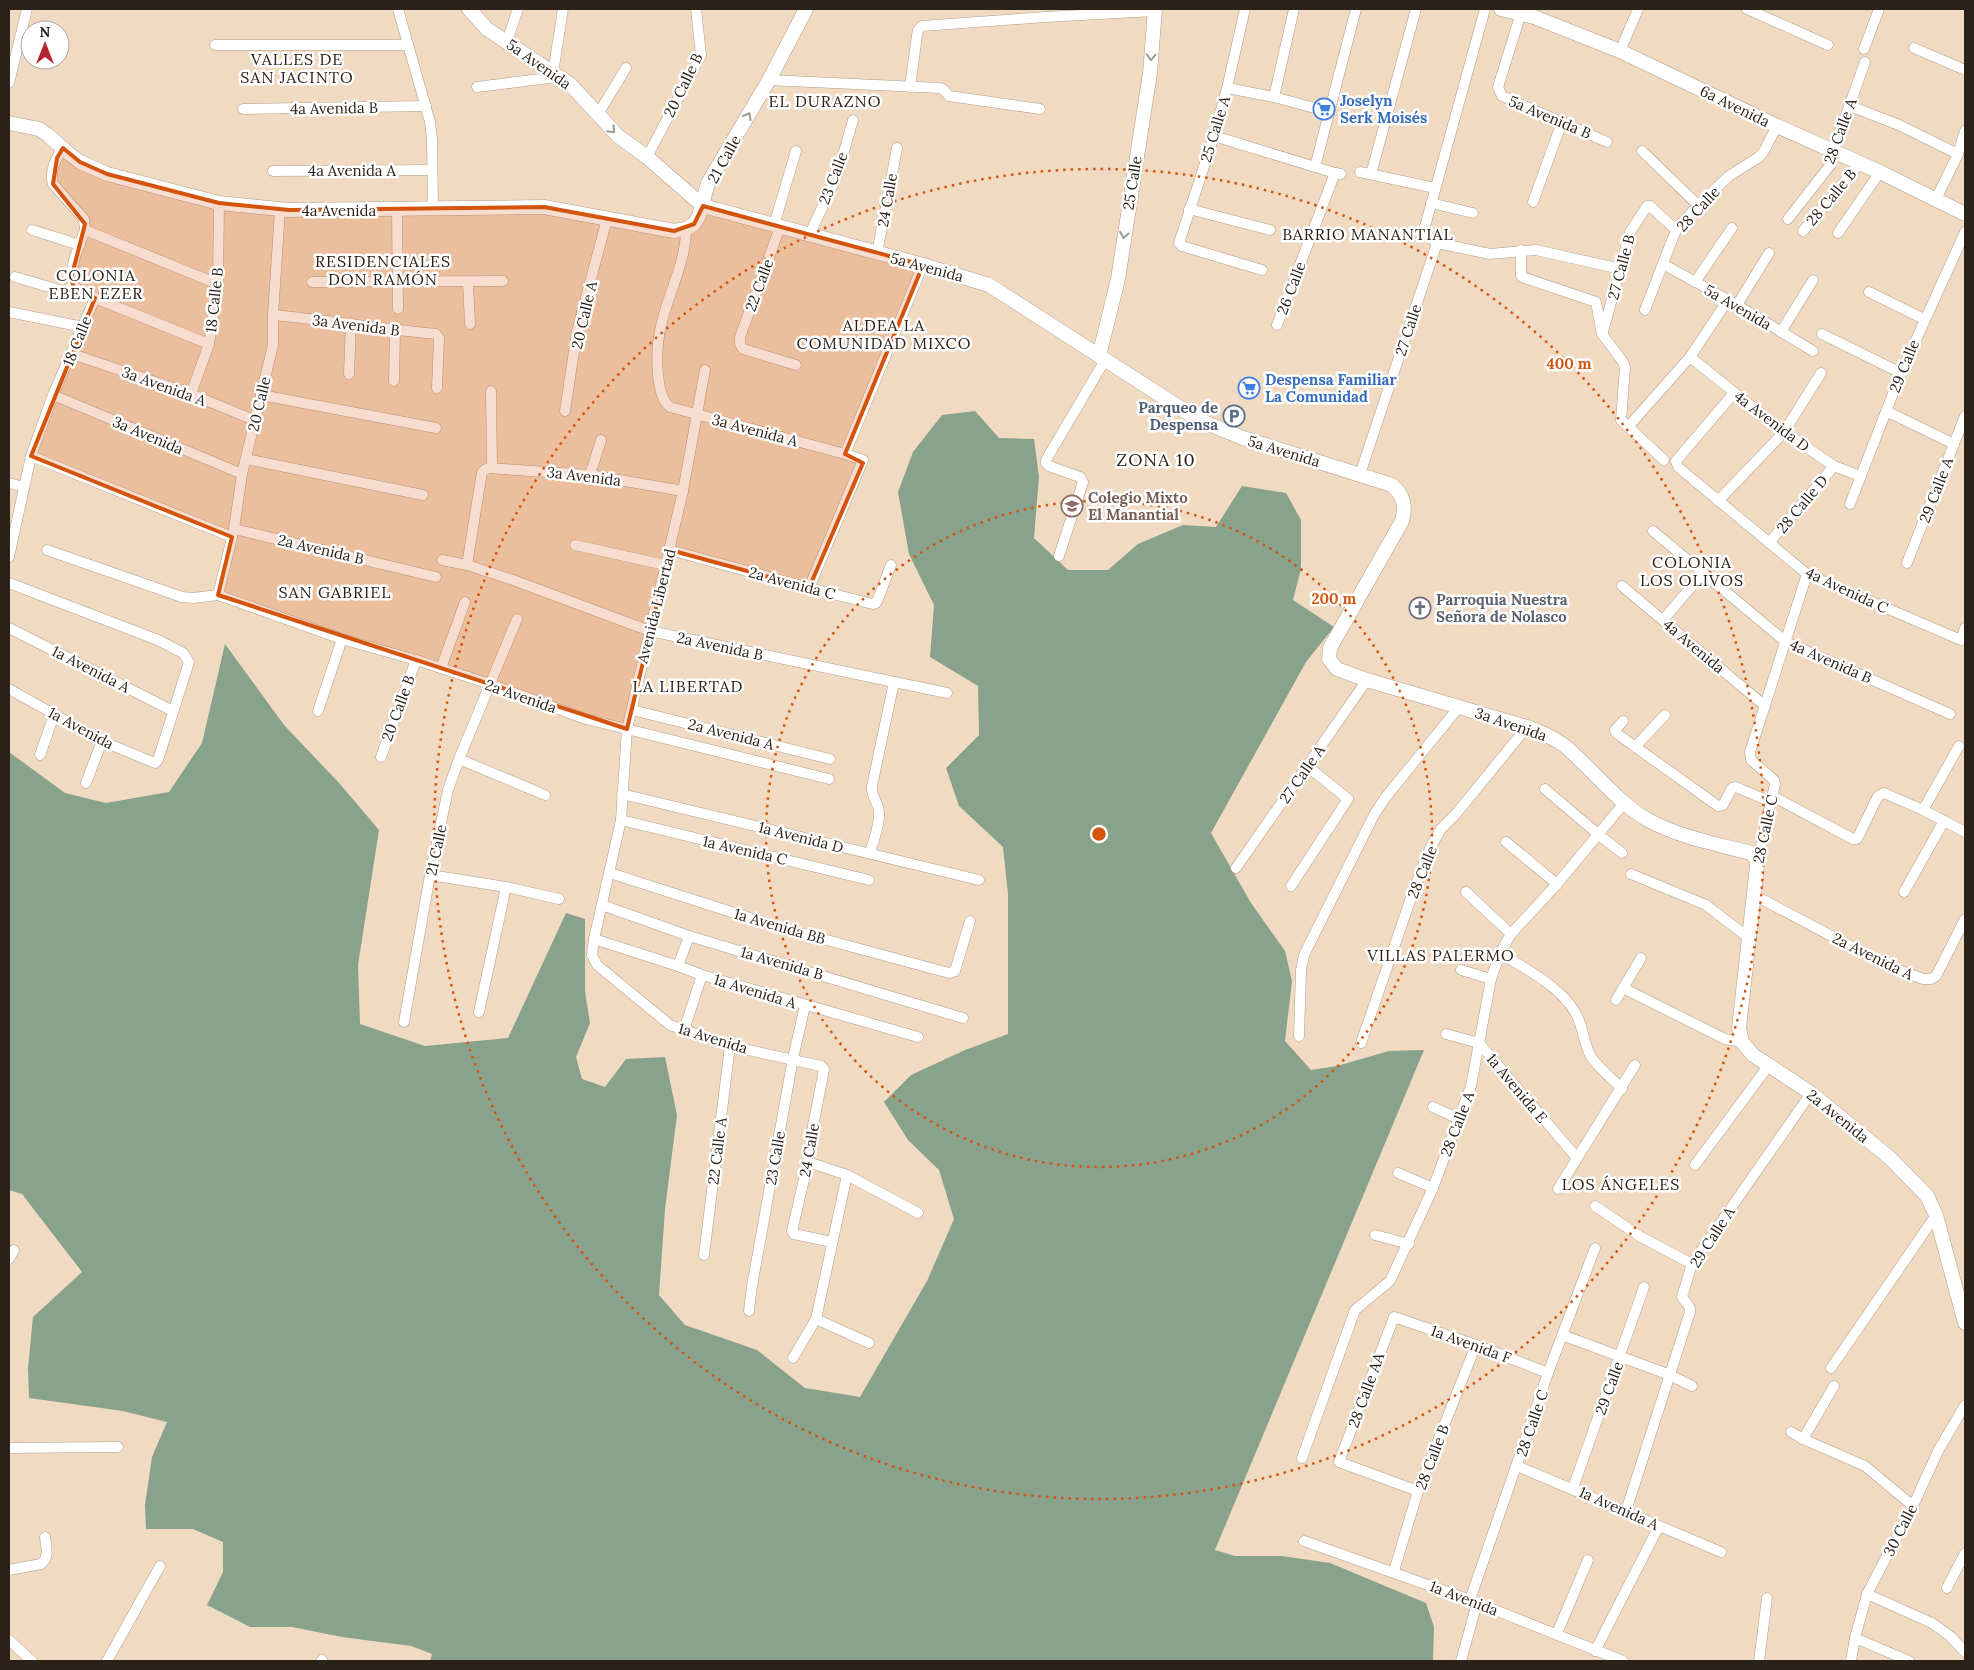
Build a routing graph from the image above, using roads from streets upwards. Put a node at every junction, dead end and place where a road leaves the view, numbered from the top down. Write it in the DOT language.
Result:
graph roads {
  1 [pos="27,9"];
  2 [pos="398,9"];
  3 [pos="469,9"];
  4 [pos="518,9"];
  5 [pos="563,9"];
  6 [pos="696,9"];
  7 [pos="807,9"];
  8 [pos="1245,9"];
  9 [pos="1294,9"];
  10 [pos="1356,9"];
  11 [pos="1416,9"];
  12 [pos="1485,9"];
  13 [pos="1501,9"];
  14 [pos="1638,9"];
  15 [pos="1747,9"];
  16 [pos="1879,9"];
  17 [pos="1154,10"];
  18 [pos="1045,13"];
  19 [pos="1531,13"];
  20 [pos="507,41"];
  21 [pos="215,45"];
  22 [pos="408,45"];
  23 [pos="1828,45"];
  24 [pos="1914,48"];
  25 [pos="1864,49"];
  26 [pos="1620,51"];
  27 [pos="1865,62"];
  28 [pos="626,68"];
  29 [pos="1965,70"];
  30 [pos="553,73"];
  31 [pos="769,80"];
  32 [pos="9,83"];
  33 [pos="477,87"];
  34 [pos="910,87"];
  35 [pos="1227,88"];
  36 [pos="1274,97"];
  37 [pos="426,106"];
  38 [pos="1850,106"];
  39 [pos="1040,108"];
  40 [pos="243,109"];
  41 [pos="1329,112"];
  42 [pos="598,114"];
  43 [pos="852,120"];
  44 [pos="1562,122"];
  45 [pos="1778,126"];
  46 [pos="10,127"];
  47 [pos="1965,131"];
  48 [pos="1214,136"];
  49 [pos="1606,142"];
  50 [pos="62,148"];
  51 [pos="897,148"];
  52 [pos="796,151"];
  53 [pos="1642,151"];
  54 [pos="1833,151"];
  55 [pos="1958,154"];
  56 [pos="647,158"];
  57 [pos="1860,163"];
  58 [pos="1315,167"];
  59 [pos="431,170"];
  60 [pos="273,171"];
  61 [pos="1360,172"];
  62 [pos="1880,172"];
  63 [pos="1371,174"];
  64 [pos="1434,188"];
  65 [pos="1936,199"];
  66 [pos="1534,202"];
  67 [pos="219,203"];
  68 [pos="1431,203"];
  69 [pos="703,206"];
  70 [pos="1698,206"];
  71 [pos="432,208"];
  72 [pos="1189,209"];
  73 [pos="280,210"];
  74 [pos="397,210"];
  75 [pos="1473,213"];
  76 [pos="1965,214"];
  77 [pos="1788,219"];
  78 [pos="607,220"];
  79 [pos="777,226"];
  80 [pos="1732,228"];
  81 [pos="686,229"];
  82 [pos="32,230"];
  83 [pos="85,230"];
  84 [pos="1270,230"];
  85 [pos="1676,230"];
  86 [pos="1803,231"];
  87 [pos="1965,232"];
  88 [pos="1838,233"];
  89 [pos="810,236"];
  90 [pos="1437,243"];
  91 [pos="80,245"];
  92 [pos="1520,250"];
  93 [pos="878,253"];
  94 [pos="1769,253"];
  95 [pos="1663,264"];
  96 [pos="923,265"];
  97 [pos="1621,269"];
  98 [pos="1262,270"];
  99 [pos="15,276"];
  100 [pos="1813,280"];
  101 [pos="503,281"];
  102 [pos="312,282"];
  103 [pos="468,282"];
  104 [pos="1695,282"];
  105 [pos="398,283"];
  106 [pos="218,284"];
  107 [pos="74,287"];
  108 [pos="1869,292"];
  109 [pos="95,298"];
  110 [pos="1728,300"];
  111 [pos="1737,305"];
  112 [pos="398,309"];
  113 [pos="1645,310"];
  114 [pos="9,312"];
  115 [pos="273,315"];
  116 [pos="1924,319"];
  117 [pos="351,323"];
  118 [pos="470,324"];
  119 [pos="1277,324"];
  120 [pos="83,327"];
  121 [pos="396,330"];
  122 [pos="1780,332"];
  123 [pos="1602,334"];
  124 [pos="1822,334"];
  125 [pos="209,344"];
  126 [pos="1813,351"];
  127 [pos="72,354"];
  128 [pos="1690,357"];
  129 [pos="1102,358"];
  130 [pos="796,365"];
  131 [pos="705,370"];
  132 [pos="1821,373"];
  133 [pos="349,374"];
  134 [pos="1901,374"];
  135 [pos="394,381"];
  136 [pos="437,388"];
  137 [pos="491,391"];
  138 [pos="1734,393"];
  139 [pos="191,394"];
  140 [pos="53,395"];
  141 [pos="261,395"];
  142 [pos="565,411"];
  143 [pos="1886,411"];
  144 [pos="697,414"];
  145 [pos="1965,416"];
  146 [pos="256,421"];
  147 [pos="1628,427"];
  148 [pos="436,428"];
  149 [pos="1784,432"];
  150 [pos="601,440"];
  151 [pos="1954,444"];
  152 [pos="845,454"];
  153 [pos="31,456"];
  154 [pos="246,458"];
  155 [pos="1664,460"];
  156 [pos="1834,466"];
  157 [pos="488,469"];
  158 [pos="242,474"];
  159 [pos="1360,474"];
  160 [pos="590,475"];
  161 [pos="1860,476"];
  162 [pos="9,483"];
  163 [pos="24,487"];
  164 [pos="683,491"];
  165 [pos="423,495"];
  166 [pos="1718,501"];
  167 [pos="1850,504"];
  168 [pos="1653,531"];
  169 [pos="233,533"];
  170 [pos="1769,543"];
  171 [pos="575,545"];
  172 [pos="47,550"];
  173 [pos="670,550"];
  174 [pos="1059,556"];
  175 [pos="9,557"];
  176 [pos="442,560"];
  177 [pos="1907,563"];
  178 [pos="467,565"];
  179 [pos="666,565"];
  180 [pos="891,565"];
  181 [pos="1703,573"];
  182 [pos="1807,574"];
  183 [pos="436,577"];
  184 [pos="9,583"];
  185 [pos="1622,586"];
  186 [pos="809,588"];
  187 [pos="218,595"];
  188 [pos="465,602"];
  189 [pos="517,619"];
  190 [pos="1663,620"];
  191 [pos="9,628"];
  192 [pos="1965,628"];
  193 [pos="650,631"];
  194 [pos="342,639"];
  195 [pos="1786,642"];
  196 [pos="1329,658"];
  197 [pos="416,660"];
  198 [pos="441,668"];
  199 [pos="1367,680"];
  200 [pos="894,682"];
  201 [pos="490,684"];
  202 [pos="9,689"];
  203 [pos="947,693"];
  204 [pos="1765,706"];
  205 [pos="1460,707"];
  206 [pos="632,710"];
  207 [pos="174,711"];
  208 [pos="318,711"];
  209 [pos="1950,714"];
  210 [pos="54,715"];
  211 [pos="1665,715"];
  212 [pos="1623,721"];
  213 [pos="1527,727"];
  214 [pos="628,729"];
  215 [pos="102,741"];
  216 [pos="1959,746"];
  217 [pos="1635,747"];
  218 [pos="40,755"];
  219 [pos="381,757"];
  220 [pos="459,759"];
  221 [pos="830,759"];
  222 [pos="1307,766"];
  223 [pos="829,778"];
  224 [pos="86,784"];
  225 [pos="1546,789"];
  226 [pos="545,794"];
  227 [pos="622,794"];
  228 [pos="1772,799"];
  229 [pos="1625,802"];
  230 [pos="1923,810"];
  231 [pos="621,820"];
  232 [pos="1944,821"];
  233 [pos="1965,832"];
  234 [pos="1599,835"];
  235 [pos="1506,842"];
  236 [pos="870,853"];
  237 [pos="1622,853"];
  238 [pos="1756,859"];
  239 [pos="1236,868"];
  240 [pos="610,873"];
  241 [pos="1631,874"];
  242 [pos="430,875"];
  243 [pos="869,880"];
  244 [pos="979,880"];
  245 [pos="1557,884"];
  246 [pos="1291,886"];
  247 [pos="506,887"];
  248 [pos="1466,892"];
  249 [pos="1904,892"];
  250 [pos="1754,895"];
  251 [pos="559,899"];
  252 [pos="602,906"];
  253 [pos="1965,919"];
  254 [pos="970,921"];
  255 [pos="1511,934"];
  256 [pos="689,936"];
  257 [pos="1749,938"];
  258 [pos="594,939"];
  259 [pos="1500,953"];
  260 [pos="1641,958"];
  261 [pos="594,961"];
  262 [pos="678,966"];
  263 [pos="1461,970"];
  264 [pos="702,975"];
  265 [pos="1491,979"];
  266 [pos="1623,988"];
  267 [pos="1616,1000"];
  268 [pos="805,1006"];
  269 [pos="479,1012"];
  270 [pos="963,1018"];
  271 [pos="404,1022"];
  272 [pos="684,1030"];
  273 [pos="1446,1034"];
  274 [pos="1299,1036"];
  275 [pos="918,1037"];
  276 [pos="1742,1042"];
  277 [pos="1361,1043"];
  278 [pos="1479,1043"];
  279 [pos="730,1046"];
  280 [pos="793,1058"];
  281 [pos="1635,1065"];
  282 [pos="1769,1065"];
  283 [pos="824,1069"];
  284 [pos="1622,1089"];
  285 [pos="1811,1093"];
  286 [pos="1433,1107"];
  287 [pos="1459,1120"];
  288 [pos="1577,1158"];
  289 [pos="808,1162"];
  290 [pos="1695,1165"];
  291 [pos="1398,1173"];
  292 [pos="847,1174"];
  293 [pos="1433,1188"];
  294 [pos="1558,1189"];
  295 [pos="1594,1206"];
  296 [pos="918,1213"];
  297 [pos="1936,1215"];
  298 [pos="1375,1235"];
  299 [pos="832,1242"];
  300 [pos="1409,1244"];
  301 [pos="1594,1248"];
  302 [pos="704,1255"];
  303 [pos="1692,1264"];
  304 [pos="1644,1287"];
  305 [pos="749,1311"];
  306 [pos="1394,1317"];
  307 [pos="816,1319"];
  308 [pos="1965,1323"];
  309 [pos="1562,1335"];
  310 [pos="869,1342"];
  311 [pos="1476,1345"];
  312 [pos="1620,1357"];
  313 [pos="792,1358"];
  314 [pos="1831,1368"];
  315 [pos="1548,1373"];
  316 [pos="1670,1376"];
  317 [pos="1692,1386"];
  318 [pos="1834,1386"];
  319 [pos="1965,1405"];
  320 [pos="1791,1432"];
  321 [pos="1803,1439"];
  322 [pos="118,1447"];
  323 [pos="9,1448"];
  324 [pos="1302,1458"];
  325 [pos="1517,1466"];
  326 [pos="1573,1488"];
  327 [pos="1418,1491"];
  328 [pos="1913,1506"];
  329 [pos="1626,1511"];
  330 [pos="1659,1526"];
  331 [pos="45,1537"];
  332 [pos="1304,1541"];
  333 [pos="1721,1552"];
  334 [pos="1965,1553"];
  335 [pos="1588,1560"];
  336 [pos="160,1566"];
  337 [pos="9,1570"];
  338 [pos="1394,1571"];
  339 [pos="1947,1588"];
  340 [pos="1867,1594"];
  341 [pos="1768,1598"];
  342 [pos="1473,1602"];
  343 [pos="1557,1634"];
  344 [pos="1855,1638"];
  345 [pos="9,1640"];
  346 [pos="1595,1651"];
  347 [pos="1965,1652"];
  348 [pos="32,1661"];
  349 [pos="108,1661"];
  350 [pos="1461,1661"];
  351 [pos="1622,1661"];
  352 [pos="1759,1661"];
  353 [pos="1851,1661"];
  354 [pos="1909,1661"];
  1 -- 32 [label="street"];
  2 -- 22 [label="street"];
  3 -- 20 [label="street, 5a Avenida"];
  4 -- 20 [label="street"];
  5 -- 30 [label="street"];
  6 -- 56 [label="street, 20 Calle B"];
  7 -- 31 [label="street, 21 Calle"];
  8 -- 35 [label="street, 25 Calle A"];
  9 -- 36 [label="street"];
  10 -- 41 [label="street"];
  11 -- 63 [label="street"];
  12 -- 64 [label="street"];
  13 -- 19 [label="street, 6a Avenida"];
  14 -- 26 [label="street"];
  15 -- 23 [label="street"];
  16 -- 25 [label="street"];
  17 -- 18 [label="street"];
  17 -- 129 [label="street, 25 Calle, one-way"];
  18 -- 34 [label="street"];
  19 -- 26 [label="street, 6a Avenida"];
  19 -- 44 [label="street, 5a Avenida B"];
  20 -- 30 [label="street, 5a Avenida"];
  21 -- 22 [label="street"];
  22 -- 37 [label="street"];
  24 -- 29 [label="street"];
  26 -- 45 [label="street, 6a Avenida"];
  27 -- 38 [label="street, 28 Calle A"];
  28 -- 42 [label="street"];
  30 -- 33 [label="street"];
  30 -- 42 [label="street, 5a Avenida"];
  31 -- 34 [label="street"];
  69 -- 31 [label="street, 21 Calle, one-way"];
  34 -- 39 [label="street"];
  35 -- 36 [label="street"];
  35 -- 48 [label="street, 25 Calle A"];
  36 -- 41 [label="street"];
  37 -- 40 [label="street, 4a Avenida B"];
  37 -- 59 [label="street"];
  38 -- 54 [label="street, 28 Calle A"];
  38 -- 55 [label="street"];
  41 -- 58 [label="street"];
  42 -- 56 [label="street, 5a Avenida, one-way"];
  43 -- 89 [label="street, 23 Calle"];
  44 -- 49 [label="street, 5a Avenida B"];
  44 -- 66 [label="street"];
  45 -- 54 [label="street, 6a Avenida"];
  45 -- 70 [label="street, 28 Calle"];
  46 -- 50 [label="street, 4a Avenida"];
  47 -- 55 [label="street"];
  48 -- 58 [label="street"];
  48 -- 72 [label="street, 25 Calle A"];
  50 -- 67 [label="street, 4a Avenida"];
  50 -- 83 [label="street"];
  51 -- 93 [label="street, 24 Calle"];
  52 -- 79 [label="street, 22 Calle"];
  53 -- 70 [label="street"];
  54 -- 57 [label="street, 6a Avenida"];
  54 -- 77 [label="street, 28 Calle A"];
  55 -- 65 [label="street"];
  56 -- 69 [label="street, 5a Avenida"];
  57 -- 62 [label="street, 6a Avenida"];
  57 -- 86 [label="street, 28 Calle B"];
  58 -- 119 [label="street, 26 Calle"];
  59 -- 60 [label="street, 4a Avenida A"];
  59 -- 71 [label="street"];
  61 -- 63 [label="street"];
  62 -- 65 [label="street, 6a Avenida"];
  62 -- 88 [label="street"];
  63 -- 64 [label="street"];
  64 -- 68 [label="street"];
  65 -- 76 [label="street, 6a Avenida"];
  67 -- 73 [label="street, 4a Avenida"];
  67 -- 106 [label="street, 18 Calle B"];
  68 -- 75 [label="street"];
  68 -- 90 [label="street"];
  69 -- 79 [label="street, 5a Avenida"];
  69 -- 81 [label="street, 21 Calle"];
  70 -- 85 [label="street, 28 Calle"];
  71 -- 74 [label="street, 4a Avenida"];
  71 -- 78 [label="street, 4a Avenida"];
  72 -- 84 [label="street"];
  72 -- 98 [label="street, 25 Calle A"];
  73 -- 74 [label="street, 4a Avenida"];
  73 -- 115 [label="street, 20 Calle"];
  74 -- 105 [label="street"];
  78 -- 81 [label="street, 4a Avenida"];
  78 -- 142 [label="street, 20 Calle A"];
  79 -- 89 [label="street, 5a Avenida"];
  79 -- 130 [label="street, 22 Calle"];
  80 -- 104 [label="street"];
  81 -- 144 [label="street, 3a Avenida A"];
  82 -- 91 [label="street"];
  83 -- 91 [label="street"];
  83 -- 106 [label="street"];
  85 -- 95 [label="street, 28 Calle"];
  85 -- 97 [label="street, 27 Calle B"];
  87 -- 116 [label="street, 29 Calle"];
  89 -- 93 [label="street, 5a Avenida"];
  90 -- 92 [label="street"];
  90 -- 159 [label="street, 27 Calle"];
  91 -- 107 [label="street"];
  92 -- 97 [label="street"];
  92 -- 123 [label="street"];
  93 -- 96 [label="street, 5a Avenida"];
  94 -- 111 [label="street"];
  95 -- 104 [label="street, 5a Avenida"];
  95 -- 113 [label="street, 28 Calle"];
  96 -- 129 [label="street, 5a Avenida"];
  96 -- 152 [label="street"];
  97 -- 123 [label="street, 27 Calle B"];
  99 -- 107 [label="street"];
  100 -- 122 [label="street"];
  101 -- 103 [label="street"];
  102 -- 105 [label="street"];
  103 -- 105 [label="street"];
  103 -- 118 [label="street"];
  104 -- 110 [label="street, 5a Avenida"];
  105 -- 112 [label="street"];
  106 -- 125 [label="street, 18 Calle B"];
  107 -- 109 [label="street, 18 Calle"];
  108 -- 116 [label="street"];
  109 -- 120 [label="street, 18 Calle"];
  109 -- 125 [label="street"];
  110 -- 111 [label="street, 5a Avenida"];
  110 -- 128 [label="street"];
  111 -- 122 [label="street, 5a Avenida"];
  114 -- 120 [label="street"];
  115 -- 117 [label="street, 3a Avenida B"];
  115 -- 141 [label="street, 20 Calle"];
  116 -- 134 [label="street, 29 Calle"];
  117 -- 121 [label="street, 3a Avenida B"];
  117 -- 133 [label="street"];
  120 -- 127 [label="street, 18 Calle"];
  121 -- 135 [label="street"];
  121 -- 136 [label="street, 3a Avenida B"];
  122 -- 126 [label="street, 5a Avenida"];
  123 -- 147 [label="street"];
  124 -- 134 [label="street"];
  125 -- 139 [label="street, 18 Calle B"];
  127 -- 139 [label="street, 3a Avenida A"];
  127 -- 140 [label="street, 18 Calle"];
  128 -- 138 [label="street, 4a Avenida D"];
  128 -- 147 [label="street"];
  129 -- 159 [label="street, 5a Avenida"];
  129 -- 174 [label="street, 25 Calle"];
  131 -- 144 [label="street, Avenida Libertad"];
  132 -- 149 [label="street"];
  134 -- 143 [label="street, 29 Calle"];
  137 -- 157 [label="street"];
  138 -- 149 [label="street, 4a Avenida D"];
  138 -- 166 [label="street, 4a Avenida C"];
  139 -- 146 [label="street, 3a Avenida A"];
  140 -- 153 [label="street, 18 Calle"];
  140 -- 158 [label="street, 3a Avenida"];
  141 -- 146 [label="street, 20 Calle"];
  141 -- 148 [label="street"];
  143 -- 151 [label="street"];
  143 -- 161 [label="street, 29 Calle"];
  144 -- 152 [label="street, 3a Avenida A"];
  144 -- 164 [label="street, Avenida Libertad"];
  145 -- 151 [label="street, 29 Calle A"];
  146 -- 154 [label="street, 20 Calle"];
  147 -- 155 [label="street"];
  149 -- 156 [label="street, 4a Avenida D"];
  149 -- 166 [label="street"];
  150 -- 160 [label="street"];
  151 -- 177 [label="street, 29 Calle A"];
  152 -- 186 [label="street"];
  153 -- 163 [label="street, 18 Calle"];
  153 -- 169 [label="street, 2a Avenida B"];
  154 -- 158 [label="street, 20 Calle"];
  154 -- 165 [label="street"];
  156 -- 161 [label="street, 4a Avenida D"];
  156 -- 170 [label="street, 28 Calle D"];
  157 -- 160 [label="street, 3a Avenida"];
  157 -- 178 [label="street"];
  158 -- 169 [label="street, 20 Calle"];
  159 -- 196 [label="street, 5a Avenida"];
  160 -- 164 [label="street, 3a Avenida"];
  161 -- 167 [label="street, 29 Calle"];
  162 -- 163 [label="street"];
  163 -- 175 [label="street, 18 Calle"];
  164 -- 173 [label="street, Avenida Libertad"];
  166 -- 170 [label="street, 4a Avenida C"];
  168 -- 181 [label="street, 4a Avenida B"];
  169 -- 183 [label="street, 2a Avenida B"];
  169 -- 187 [label="street, 20 Calle"];
  170 -- 182 [label="street, 4a Avenida C"];
  171 -- 179 [label="street"];
  172 -- 187 [label="street"];
  173 -- 179 [label="street, Avenida Libertad"];
  173 -- 186 [label="street, 2a Avenida C"];
  176 -- 178 [label="street, 2a Avenida B"];
  178 -- 193 [label="street, 2a Avenida B"];
  179 -- 193 [label="street, Avenida Libertad"];
  180 -- 186 [label="street, 2a Avenida C"];
  181 -- 190 [label="street"];
  181 -- 195 [label="street, 4a Avenida B"];
  182 -- 192 [label="street, 4a Avenida C"];
  182 -- 195 [label="street, 28 Calle C"];
  184 -- 207 [label="street"];
  185 -- 190 [label="street, 4a Avenida"];
  187 -- 194 [label="street, 2a Avenida"];
  188 -- 198 [label="street"];
  189 -- 201 [label="street, 21 Calle"];
  190 -- 204 [label="street, 4a Avenida"];
  191 -- 207 [label="street, 1a Avenida A"];
  193 -- 200 [label="street, 2a Avenida B"];
  193 -- 206 [label="street, Avenida Libertad"];
  194 -- 197 [label="street, 2a Avenida"];
  194 -- 208 [label="street"];
  195 -- 204 [label="street, 28 Calle C"];
  195 -- 209 [label="street, 4a Avenida B"];
  196 -- 199 [label="street, 3a Avenida"];
  197 -- 198 [label="street, 2a Avenida"];
  197 -- 219 [label="street, 20 Calle B"];
  198 -- 201 [label="street, 2a Avenida"];
  199 -- 205 [label="street, 3a Avenida"];
  199 -- 222 [label="street, 27 Calle A"];
  200 -- 203 [label="street, 2a Avenida B"];
  200 -- 236 [label="street"];
  201 -- 214 [label="street, 2a Avenida"];
  201 -- 220 [label="street, 21 Calle"];
  202 -- 210 [label="street, 1a Avenida"];
  204 -- 228 [label="street, 28 Calle C"];
  205 -- 213 [label="street, 3a Avenida"];
  205 -- 274 [label="street"];
  206 -- 214 [label="street, Avenida Libertad"];
  206 -- 221 [label="street, 2a Avenida A"];
  207 -- 215 [label="street, 1a Avenida"];
  210 -- 215 [label="street, 1a Avenida"];
  210 -- 218 [label="street"];
  211 -- 217 [label="street"];
  212 -- 217 [label="street"];
  213 -- 229 [label="street, 3a Avenida"];
  213 -- 277 [label="street, 28 Calle"];
  214 -- 223 [label="street, 2a Avenida"];
  214 -- 227 [label="street, Avenida Libertad"];
  215 -- 224 [label="street"];
  216 -- 230 [label="street"];
  217 -- 228 [label="street"];
  220 -- 226 [label="street"];
  220 -- 242 [label="street, 21 Calle"];
  222 -- 239 [label="street, 27 Calle A"];
  222 -- 246 [label="street"];
  225 -- 234 [label="street"];
  227 -- 231 [label="street, Avenida Libertad"];
  227 -- 236 [label="street, 1a Avenida D"];
  228 -- 230 [label="street"];
  228 -- 238 [label="street, 28 Calle C"];
  229 -- 234 [label="street, 28 Calle A"];
  229 -- 238 [label="street, 3a Avenida"];
  230 -- 232 [label="street"];
  231 -- 240 [label="street, Avenida Libertad"];
  231 -- 243 [label="street, 1a Avenida C"];
  232 -- 233 [label="street"];
  232 -- 249 [label="street"];
  234 -- 237 [label="street"];
  234 -- 245 [label="street, 28 Calle A"];
  235 -- 245 [label="street"];
  236 -- 244 [label="street, 1a Avenida D"];
  238 -- 250 [label="street, 28 Calle C"];
  240 -- 252 [label="street, Avenida Libertad"];
  240 -- 254 [label="street, 1a Avenida BB"];
  241 -- 257 [label="street"];
  242 -- 247 [label="street"];
  242 -- 271 [label="street, 21 Calle"];
  245 -- 255 [label="street, 28 Calle A"];
  247 -- 251 [label="street"];
  247 -- 269 [label="street"];
  248 -- 255 [label="street"];
  250 -- 253 [label="street, 2a Avenida A"];
  250 -- 257 [label="street, 28 Calle C"];
  252 -- 256 [label="street, 1a Avenida B"];
  252 -- 258 [label="street, Avenida Libertad"];
  255 -- 259 [label="street, 28 Calle A"];
  256 -- 262 [label="street"];
  256 -- 270 [label="street, 1a Avenida B"];
  257 -- 276 [label="street, 28 Calle C"];
  258 -- 261 [label="street, Avenida Libertad"];
  258 -- 262 [label="street, 1a Avenida A"];
  259 -- 265 [label="street, 28 Calle A"];
  259 -- 284 [label="street"];
  260 -- 266 [label="street"];
  261 -- 272 [label="street, 1a Avenida"];
  262 -- 264 [label="street, 1a Avenida A"];
  263 -- 265 [label="street"];
  264 -- 268 [label="street, 1a Avenida A"];
  264 -- 272 [label="street"];
  265 -- 278 [label="street, 28 Calle A"];
  266 -- 267 [label="street"];
  266 -- 276 [label="street, 2a Avenida"];
  268 -- 275 [label="street, 1a Avenida A"];
  268 -- 280 [label="street, 23 Calle"];
  272 -- 279 [label="street, 1a Avenida"];
  273 -- 278 [label="street, 1a Avenida E"];
  276 -- 282 [label="street, 2a Avenida"];
  278 -- 287 [label="street, 28 Calle A"];
  278 -- 288 [label="street, 1a Avenida E"];
  279 -- 280 [label="street, 1a Avenida"];
  279 -- 302 [label="street, 22 Calle A"];
  280 -- 283 [label="street, 1a Avenida"];
  280 -- 305 [label="street, 23 Calle"];
  281 -- 284 [label="street"];
  282 -- 285 [label="street, 2a Avenida"];
  282 -- 290 [label="street"];
  283 -- 289 [label="street, 24 Calle"];
  284 -- 288 [label="street"];
  285 -- 297 [label="street, 2a Avenida"];
  285 -- 303 [label="street, 29 Calle A"];
  286 -- 287 [label="street"];
  287 -- 293 [label="street, 28 Calle A"];
  288 -- 294 [label="street"];
  289 -- 292 [label="street"];
  289 -- 299 [label="street, 24 Calle"];
  291 -- 293 [label="street"];
  292 -- 296 [label="street"];
  292 -- 299 [label="street"];
  293 -- 300 [label="street, 28 Calle A"];
  295 -- 303 [label="street"];
  297 -- 308 [label="street, 2a Avenida"];
  297 -- 314 [label="street"];
  298 -- 300 [label="street"];
  299 -- 307 [label="street"];
  300 -- 324 [label="street, 28 Calle A"];
  301 -- 309 [label="street, 28 Calle C"];
  303 -- 316 [label="street, 29 Calle A"];
  304 -- 312 [label="street, 29 Calle"];
  306 -- 311 [label="street, 1a Avenida F"];
  306 -- 327 [label="street, 28 Calle AA"];
  307 -- 310 [label="street"];
  307 -- 313 [label="street"];
  309 -- 312 [label="street"];
  309 -- 315 [label="street, 28 Calle C"];
  311 -- 315 [label="street, 1a Avenida F"];
  311 -- 327 [label="street, 28 Calle B"];
  312 -- 316 [label="street"];
  312 -- 326 [label="street, 29 Calle"];
  315 -- 325 [label="street, 28 Calle C"];
  316 -- 317 [label="street"];
  316 -- 329 [label="street, 29 Calle A"];
  318 -- 321 [label="street"];
  319 -- 328 [label="street, 30 Calle"];
  320 -- 321 [label="street"];
  321 -- 328 [label="street"];
  322 -- 323 [label="street"];
  325 -- 326 [label="street, 1a Avenida A"];
  325 -- 342 [label="street, 28 Calle C"];
  326 -- 329 [label="street, 1a Avenida A"];
  327 -- 338 [label="street, 28 Calle B"];
  328 -- 340 [label="street, 30 Calle"];
  329 -- 330 [label="street, 1a Avenida A"];
  330 -- 333 [label="street, 1a Avenida A"];
  330 -- 346 [label="street"];
  331 -- 337 [label="street"];
  332 -- 338 [label="street, 1a Avenida"];
  334 -- 339 [label="street"];
  335 -- 343 [label="street"];
  336 -- 349 [label="street"];
  338 -- 342 [label="street, 1a Avenida"];
  340 -- 344 [label="street, 30 Calle"];
  340 -- 347 [label="street"];
  341 -- 352 [label="street"];
  342 -- 343 [label="street, 1a Avenida"];
  342 -- 350 [label="street, 28 Calle C"];
  343 -- 346 [label="street, 1a Avenida"];
  344 -- 353 [label="street, 30 Calle"];
  344 -- 354 [label="street"];
  345 -- 348 [label="street"];
  346 -- 351 [label="street, 1a Avenida"];
}
